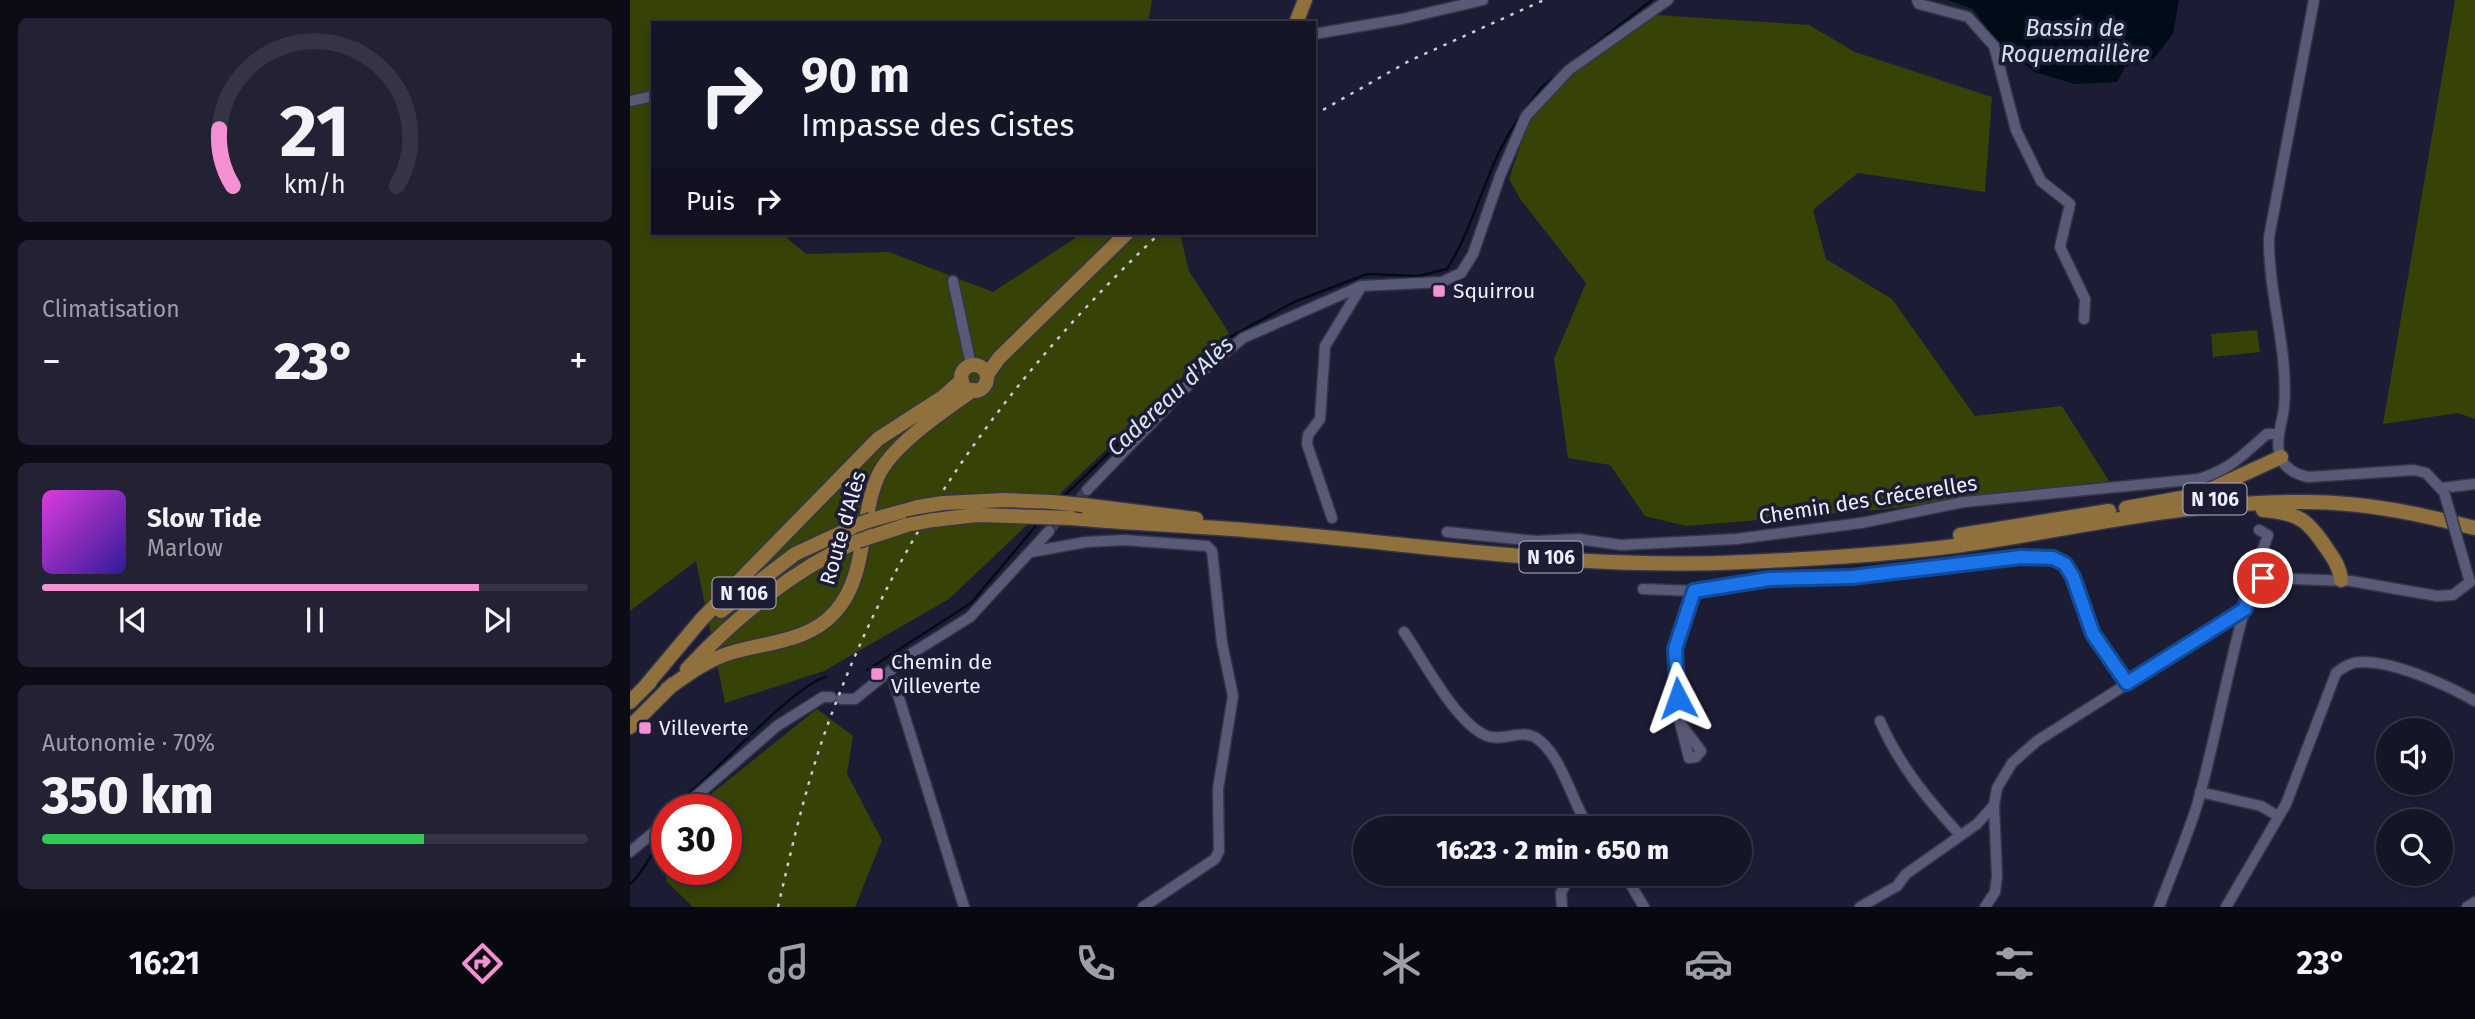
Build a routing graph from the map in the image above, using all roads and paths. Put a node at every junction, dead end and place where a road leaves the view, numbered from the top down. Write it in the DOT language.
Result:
graph roads {
  1 [pos="1305,0"];
  2 [pos="1483,0"];
  3 [pos="1668,0"];
  4 [pos="1917,0"];
  5 [pos="2314,0"];
  6 [pos="1297,21"];
  7 [pos="1316,34"];
  8 [pos="651,96"];
  9 [pos="630,101"];
  10 [pos="1125,235"];
  11 [pos="953,281"];
  12 [pos="1361,286"];
  13 [pos="2084,319"];
  14 [pos="979,369"];
  15 [pos="962,380"];
  16 [pos="973,390"];
  17 [pos="2279,433"];
  18 [pos="2281,457"];
  19 [pos="2475,484"];
  20 [pos="2443,490"];
  21 [pos="1085,497"];
  22 [pos="2126,508"];
  23 [pos="2202,508"];
  24 [pos="1332,518"];
  25 [pos="2475,520"];
  26 [pos="2475,528"];
  27 [pos="2259,530"];
  28 [pos="1049,531"];
  29 [pos="1266,531"];
  30 [pos="1447,532"];
  31 [pos="1031,552"];
  32 [pos="1837,555"];
  33 [pos="2341,580"];
  34 [pos="2470,582"];
  35 [pos="2251,586"];
  36 [pos="1643,589"];
  37 [pos="1694,591"];
  38 [pos="2475,594"];
  39 [pos="2245,609"];
  40 [pos="1404,632"];
  41 [pos="890,680"];
  42 [pos="2127,683"];
  43 [pos="644,688"];
  44 [pos="667,689"];
  45 [pos="2475,701"];
  46 [pos="630,702"];
  47 [pos="1880,721"];
  48 [pos="1680,723"];
  49 [pos="630,727"];
  50 [pos="2200,792"];
  51 [pos="698,794"];
  52 [pos="1994,805"];
  53 [pos="1583,816"];
  54 [pos="2278,816"];
  55 [pos="651,834"];
  56 [pos="1960,835"];
  57 [pos="630,852"];
  58 [pos="1564,886"];
  59 [pos="1631,886"];
  60 [pos="2475,902"];
  61 [pos="964,907"];
  62 [pos="1143,907"];
  63 [pos="1562,907"];
  64 [pos="1644,907"];
  65 [pos="1860,907"];
  66 [pos="1985,907"];
  67 [pos="2159,907"];
  68 [pos="2226,907"];
  69 [pos="2467,907"];
  1 -- 6 [label="main road"];
  2 -- 7 [label="street"];
  3 -- 12 [label="street"];
  4 -- 13 [label="street"];
  5 -- 17 [label="street"];
  8 -- 9 [label="street"];
  10 -- 14 [label="main road"];
  11 -- 14 [label="street"];
  12 -- 21 [label="street"];
  12 -- 24 [label="street"];
  14 -- 15 [label="main road, Route d'Alès"];
  14 -- 16 [label="main road, Route d'Alès"];
  15 -- 16 [label="main road"];
  15 -- 43 [label="main road, Route d'Alès"];
  16 -- 44 [label="main road, Route d'Alès"];
  17 -- 18 [label="street"];
  17 -- 30 [label="street, Chemin des Crécerelles"];
  18 -- 20 [label="street"];
  18 -- 22 [label="main road"];
  19 -- 20 [label="street"];
  20 -- 34 [label="street, bridge"];
  21 -- 29 [label="main road, N 106"];
  21 -- 43 [label="main road, N 106, bridge"];
  22 -- 25 [label="main road, N 106"];
  22 -- 32 [label="main road, N 106"];
  23 -- 26 [label="main road, N 106"];
  23 -- 32 [label="main road, N 106"];
  23 -- 33 [label="main road"];
  27 -- 35 [label="street"];
  28 -- 31 [label="street"];
  29 -- 32 [label="main road, N 106"];
  29 -- 44 [label="main road, N 106, bridge"];
  31 -- 41 [label="street"];
  31 -- 62 [label="street"];
  33 -- 34 [label="street"];
  33 -- 35 [label="street"];
  34 -- 38 [label="street"];
  35 -- 39 [label="street"];
  36 -- 37 [label="street"];
  37 -- 42 [label="street"];
  37 -- 48 [label="street"];
  39 -- 42 [label="street"];
  39 -- 50 [label="street"];
  40 -- 53 [label="street"];
  41 -- 51 [label="street"];
  41 -- 61 [label="street"];
  42 -- 52 [label="street"];
  43 -- 46 [label="main road, N 106"];
  44 -- 49 [label="main road, N 106"];
  45 -- 54 [label="street"];
  47 -- 56 [label="street"];
  50 -- 54 [label="street"];
  50 -- 67 [label="street"];
  52 -- 56 [label="street"];
  52 -- 66 [label="street"];
  54 -- 68 [label="street"];
  55 -- 57 [label="street"];
  56 -- 65 [label="street"];
  58 -- 63 [label="street"];
  59 -- 64 [label="street"];
  60 -- 69 [label="street"];
}
